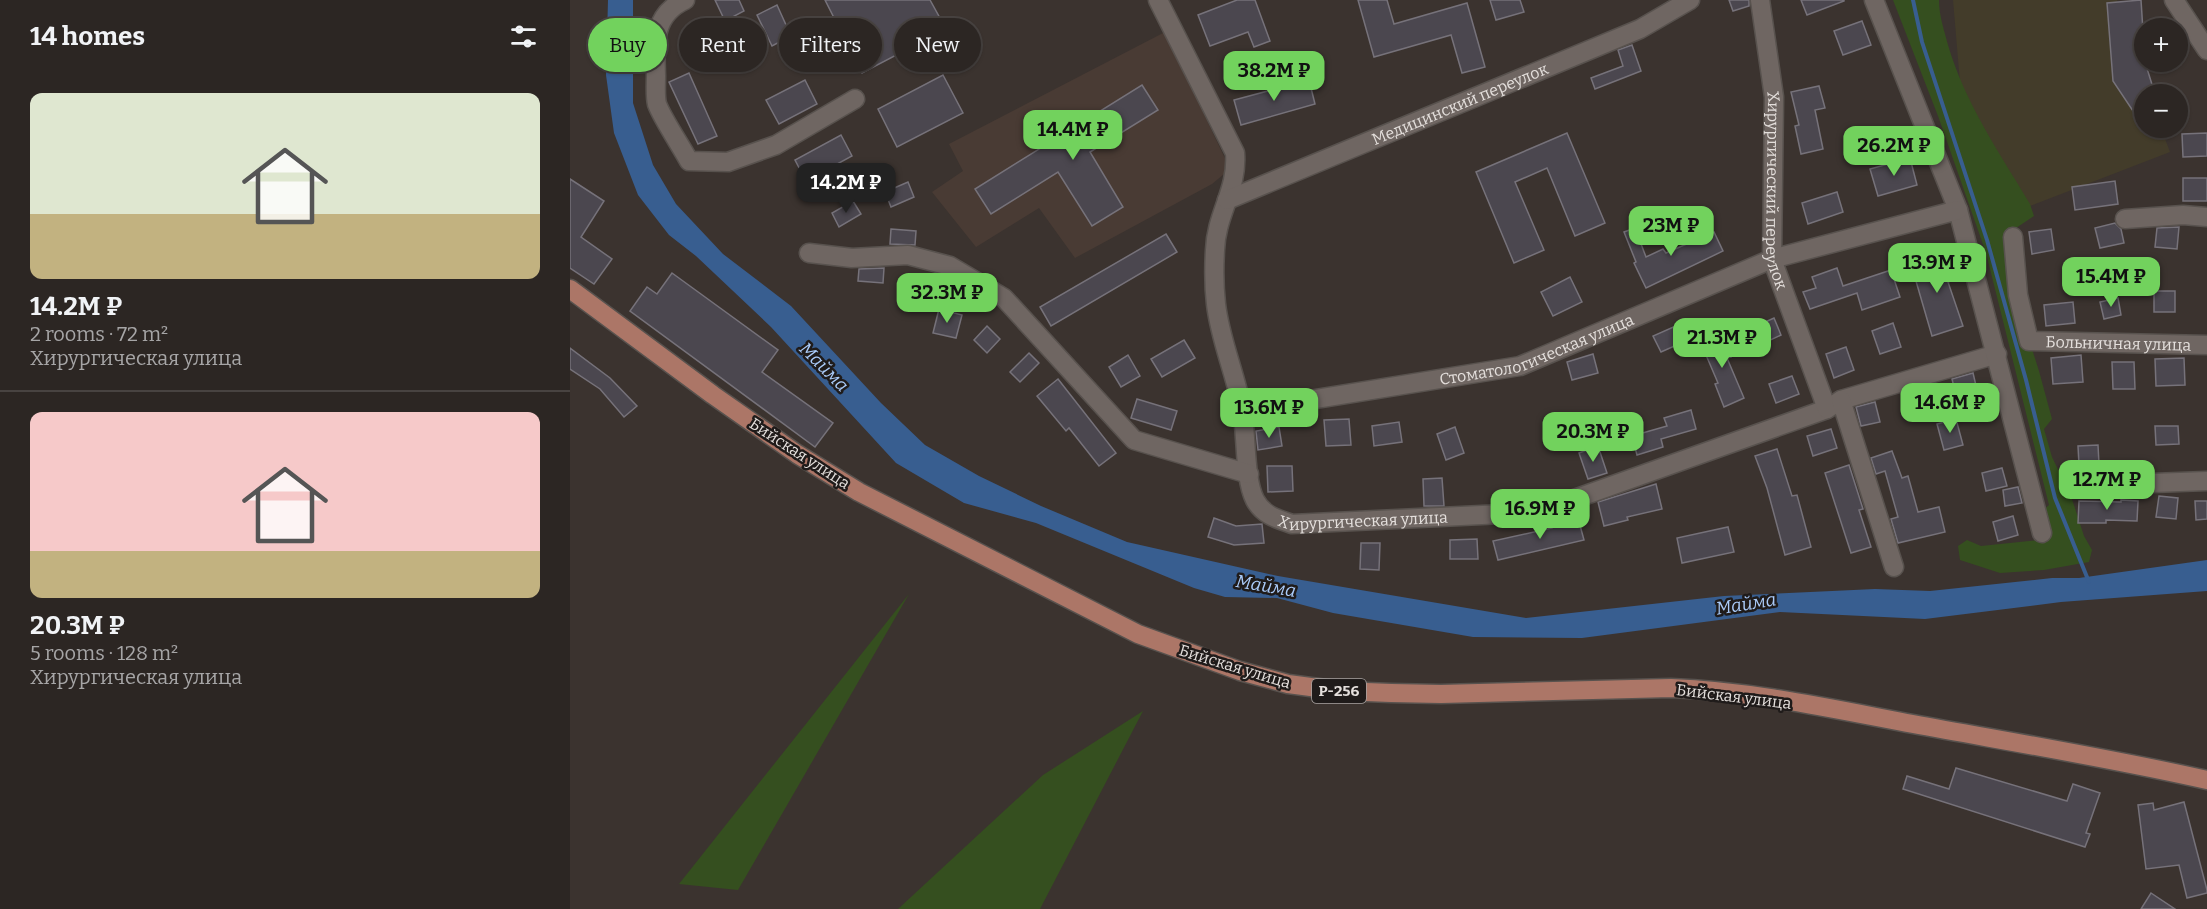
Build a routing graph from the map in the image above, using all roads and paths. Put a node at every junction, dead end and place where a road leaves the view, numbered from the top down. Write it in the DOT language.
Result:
graph roads {
  1 [pos="685,0"];
  2 [pos="1158,0"];
  3 [pos="1690,0"];
  4 [pos="1760,0"];
  5 [pos="1874,0"];
  6 [pos="2174,0"];
  7 [pos="2207,50"];
  8 [pos="855,99"];
  9 [pos="1227,200"];
  10 [pos="1958,210"];
  11 [pos="2207,217"];
  12 [pos="2125,219"];
  13 [pos="2013,237"];
  14 [pos="808,253"];
  15 [pos="1772,259"];
  16 [pos="570,289"];
  17 [pos="2207,345"];
  18 [pos="1997,354"];
  19 [pos="1834,404"];
  20 [pos="1242,411"];
  21 [pos="1249,474"];
  22 [pos="2086,481"];
  23 [pos="2207,481"];
  24 [pos="2042,533"];
  25 [pos="1894,567"];
  26 [pos="2207,780"];
  1 -- 8 [label="street"];
  2 -- 9 [label="street, Хирургическая улица"];
  3 -- 9 [label="street, Медицинский переулок"];
  4 -- 15 [label="street, Хирургический переулок"];
  5 -- 10 [label="street"];
  6 -- 7 [label="street"];
  9 -- 20 [label="street, Хирургическая улица"];
  10 -- 15 [label="street, Стоматологическая улица"];
  10 -- 18 [label="street"];
  11 -- 12 [label="street"];
  13 -- 17 [label="street, Больничная улица"];
  14 -- 21 [label="street"];
  15 -- 19 [label="street, Хирургический переулок"];
  15 -- 20 [label="street, Стоматологическая улица"];
  16 -- 26 [label="main road, Бийская улица / Р-256"];
  18 -- 19 [label="street, Хирургическая улица"];
  18 -- 24 [label="street"];
  19 -- 21 [label="street, Хирургическая улица"];
  19 -- 25 [label="street, Хирургический переулок"];
  20 -- 21 [label="street, Хирургическая улица"];
  22 -- 23 [label="street"];
}
